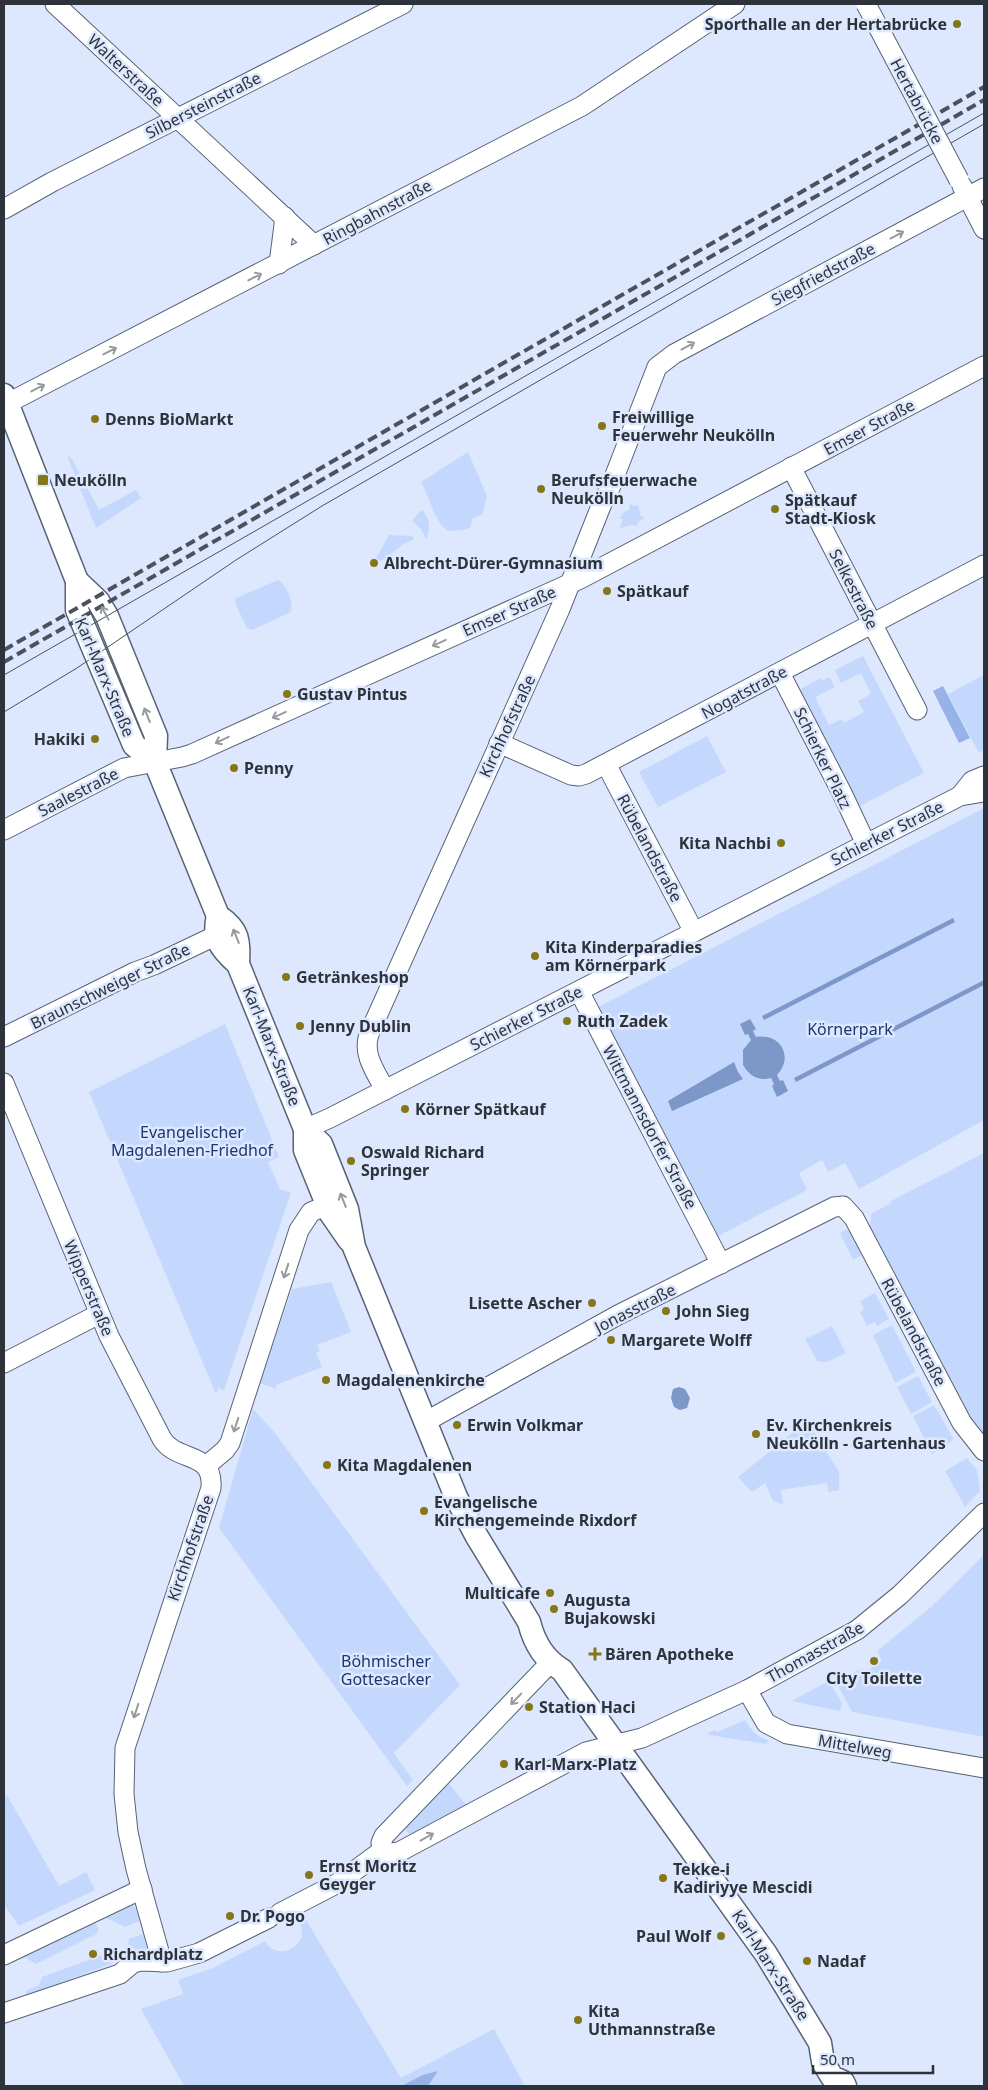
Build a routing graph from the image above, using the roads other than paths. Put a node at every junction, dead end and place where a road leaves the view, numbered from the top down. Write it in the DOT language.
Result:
graph roads {
  1 [pos="55,4"];
  2 [pos="403,4"];
  3 [pos="735,4"];
  4 [pos="866,4"];
  5 [pos="177,118"];
  6 [pos="984,188"];
  7 [pos="968,198"];
  8 [pos="4,209"];
  9 [pos="285,217"];
  10 [pos="984,230"];
  11 [pos="314,245"];
  12 [pos="279,264"];
  13 [pos="662,361"];
  14 [pos="984,366"];
  15 [pos="6,399"];
  16 [pos="791,467"];
  17 [pos="984,565"];
  18 [pos="571,583"];
  19 [pos="872,624"];
  20 [pos="780,673"];
  21 [pos="917,710"];
  22 [pos="500,743"];
  23 [pos="155,762"];
  24 [pos="606,764"];
  25 [pos="984,776"];
  26 [pos="984,792"];
  27 [pos="960,796"];
  28 [pos="4,830"];
  29 [pos="866,844"];
  30 [pos="217,925"];
  31 [pos="694,932"];
  32 [pos="579,991"];
  33 [pos="4,1037"];
  34 [pos="4,1083"];
  35 [pos="385,1090"];
  36 [pos="305,1129"];
  37 [pos="328,1205"];
  38 [pos="848,1210"];
  39 [pos="354,1247"];
  40 [pos="721,1264"];
  41 [pos="99,1314"];
  42 [pos="4,1362"];
  43 [pos="425,1422"];
  44 [pos="984,1451"];
  45 [pos="206,1466"];
  46 [pos="984,1514"];
  47 [pos="556,1667"];
  48 [pos="747,1690"];
  49 [pos="616,1745"];
  50 [pos="984,1768"];
  51 [pos="383,1850"];
  52 [pos="139,1880"];
  53 [pos="4,1954"];
  54 [pos="162,1962"];
  55 [pos="4,2013"];
  56 [pos="844,2084"];
  1 -- 5 [label="street, Walterstraße"];
  2 -- 5 [label="street, Silbersteinstraße"];
  3 -- 11 [label="street, Ringbahnstraße"];
  4 -- 7 [label="street, Hertabrücke, bridge"];
  5 -- 8 [label="street, Silbersteinstraße"];
  5 -- 9 [label="street, Walterstraße"];
  6 -- 7 [label="street, Siegfriedstraße"];
  7 -- 10 [label="street, Hertabrücke"];
  13 -- 7 [label="street, Siegfriedstraße, one-way"];
  9 -- 11 [label="street, Walterstraße"];
  9 -- 12 [label="street"];
  11 -- 12 [label="street, Ringbahnstraße"];
  15 -- 12 [label="street, Ringbahnstraße, one-way"];
  13 -- 18 [label="street, Kirchhofstraße"];
  14 -- 16 [label="street, Emser Straße"];
  15 -- 23 [label="main road, Karl-Marx-Straße"];
  16 -- 18 [label="street, Emser Straße"];
  16 -- 19 [label="street, Selkestraße"];
  17 -- 19 [label="street, Nogatstraße"];
  18 -- 22 [label="street, Kirchhofstraße"];
  18 -- 23 [label="street, Emser Straße, one-way"];
  19 -- 20 [label="street, Nogatstraße"];
  19 -- 21 [label="street, Selkestraße"];
  20 -- 24 [label="street, Nogatstraße"];
  20 -- 29 [label="street, Schierker Platz"];
  22 -- 24 [label="street, Nogatstraße"];
  22 -- 35 [label="street, Kirchhofstraße"];
  23 -- 28 [label="street, Saalestraße"];
  23 -- 30 [label="main road, Karl-Marx-Straße"];
  24 -- 31 [label="street, Rübelandstraße"];
  25 -- 27 [label="street, Schierker Straße"];
  26 -- 27 [label="street, Schierker Straße"];
  27 -- 29 [label="street, Schierker Straße"];
  29 -- 31 [label="street, Schierker Straße"];
  30 -- 33 [label="street, Braunschweiger Straße"];
  30 -- 36 [label="main road, Karl-Marx-Straße"];
  31 -- 32 [label="street, Schierker Straße"];
  32 -- 35 [label="street, Schierker Straße"];
  32 -- 40 [label="street, Wittmannsdorfer Straße"];
  34 -- 41 [label="street, Wipperstraße"];
  35 -- 36 [label="street, Schierker Straße"];
  36 -- 37 [label="main road, Karl-Marx-Straße"];
  39 -- 36 [label="main road, Karl-Marx-Straße, one-way"];
  37 -- 39 [label="main road, Karl-Marx-Straße"];
  37 -- 45 [label="street, one-way"];
  38 -- 40 [label="street, Jonasstraße"];
  38 -- 44 [label="street, Rübelandstraße"];
  39 -- 43 [label="main road, Karl-Marx-Straße"];
  40 -- 43 [label="street, Jonasstraße"];
  41 -- 42 [label="street"];
  41 -- 45 [label="street, Wipperstraße"];
  43 -- 47 [label="main road, Karl-Marx-Straße"];
  45 -- 52 [label="street, Kirchhofstraße, one-way"];
  46 -- 48 [label="street, Thomasstraße"];
  47 -- 49 [label="main road, Karl-Marx-Straße"];
  47 -- 51 [label="street, one-way"];
  48 -- 49 [label="street, Thomasstraße"];
  48 -- 50 [label="street, Mittelweg"];
  51 -- 49 [label="street, one-way"];
  49 -- 56 [label="main road, Karl-Marx-Straße"];
  51 -- 54 [label="street"];
  52 -- 53 [label="street"];
  52 -- 54 [label="street"];
  54 -- 55 [label="street"];
}
